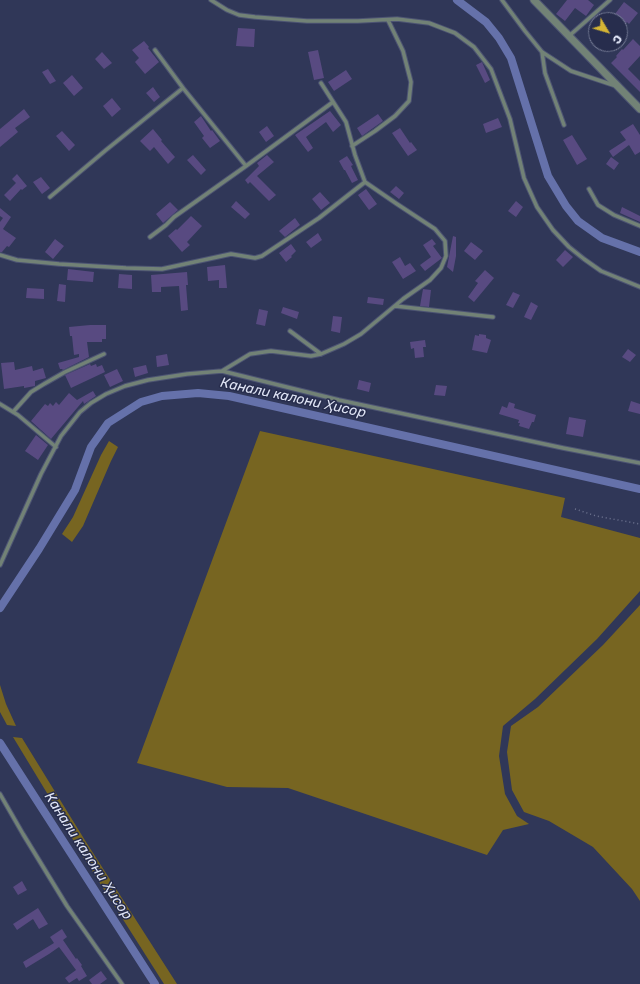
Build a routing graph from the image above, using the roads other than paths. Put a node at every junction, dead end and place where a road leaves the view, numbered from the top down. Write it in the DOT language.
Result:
graph roads {
  1 [pos="211,0"];
  2 [pos="502,0"];
  3 [pos="534,0"];
  4 [pos="610,0"];
  5 [pos="388,20"];
  6 [pos="568,36"];
  7 [pos="155,50"];
  8 [pos="542,52"];
  9 [pos="321,83"];
  10 [pos="183,88"];
  11 [pos="619,88"];
  12 [pos="333,102"];
  13 [pos="638,105"];
  14 [pos="564,125"];
  15 [pos="352,146"];
  16 [pos="246,166"];
  17 [pos="366,182"];
  18 [pos="589,189"];
  19 [pos="50,197"];
  20 [pos="640,226"];
  21 [pos="150,237"];
  22 [pos="0,255"];
  23 [pos="640,287"];
  24 [pos="395,306"];
  25 [pos="493,317"];
  26 [pos="290,331"];
  27 [pos="104,354"];
  28 [pos="321,354"];
  29 [pos="222,371"];
  30 [pos="0,404"];
  31 [pos="13,412"];
  32 [pos="56,447"];
  33 [pos="640,463"];
  34 [pos="0,565"];
  35 [pos="0,794"];
  36 [pos="122,984"];
  1 -- 5 [label="lane"];
  2 -- 8 [label="lane"];
  3 -- 6 [label="street"];
  4 -- 6 [label="lane"];
  5 -- 15 [label="lane"];
  5 -- 23 [label="lane"];
  6 -- 11 [label="street"];
  7 -- 10 [label="lane"];
  8 -- 11 [label="lane"];
  8 -- 14 [label="lane"];
  9 -- 12 [label="lane"];
  10 -- 16 [label="lane"];
  10 -- 19 [label="lane"];
  11 -- 13 [label="street"];
  12 -- 15 [label="lane"];
  12 -- 16 [label="lane"];
  15 -- 17 [label="lane"];
  16 -- 21 [label="lane"];
  17 -- 22 [label="lane"];
  17 -- 24 [label="lane"];
  18 -- 20 [label="lane"];
  24 -- 25 [label="lane"];
  24 -- 28 [label="lane"];
  26 -- 28 [label="lane"];
  27 -- 31 [label="lane"];
  28 -- 29 [label="lane"];
  29 -- 32 [label="lane"];
  29 -- 33 [label="lane"];
  30 -- 31 [label="lane"];
  31 -- 32 [label="lane"];
  32 -- 34 [label="lane"];
  35 -- 36 [label="lane"];
}
